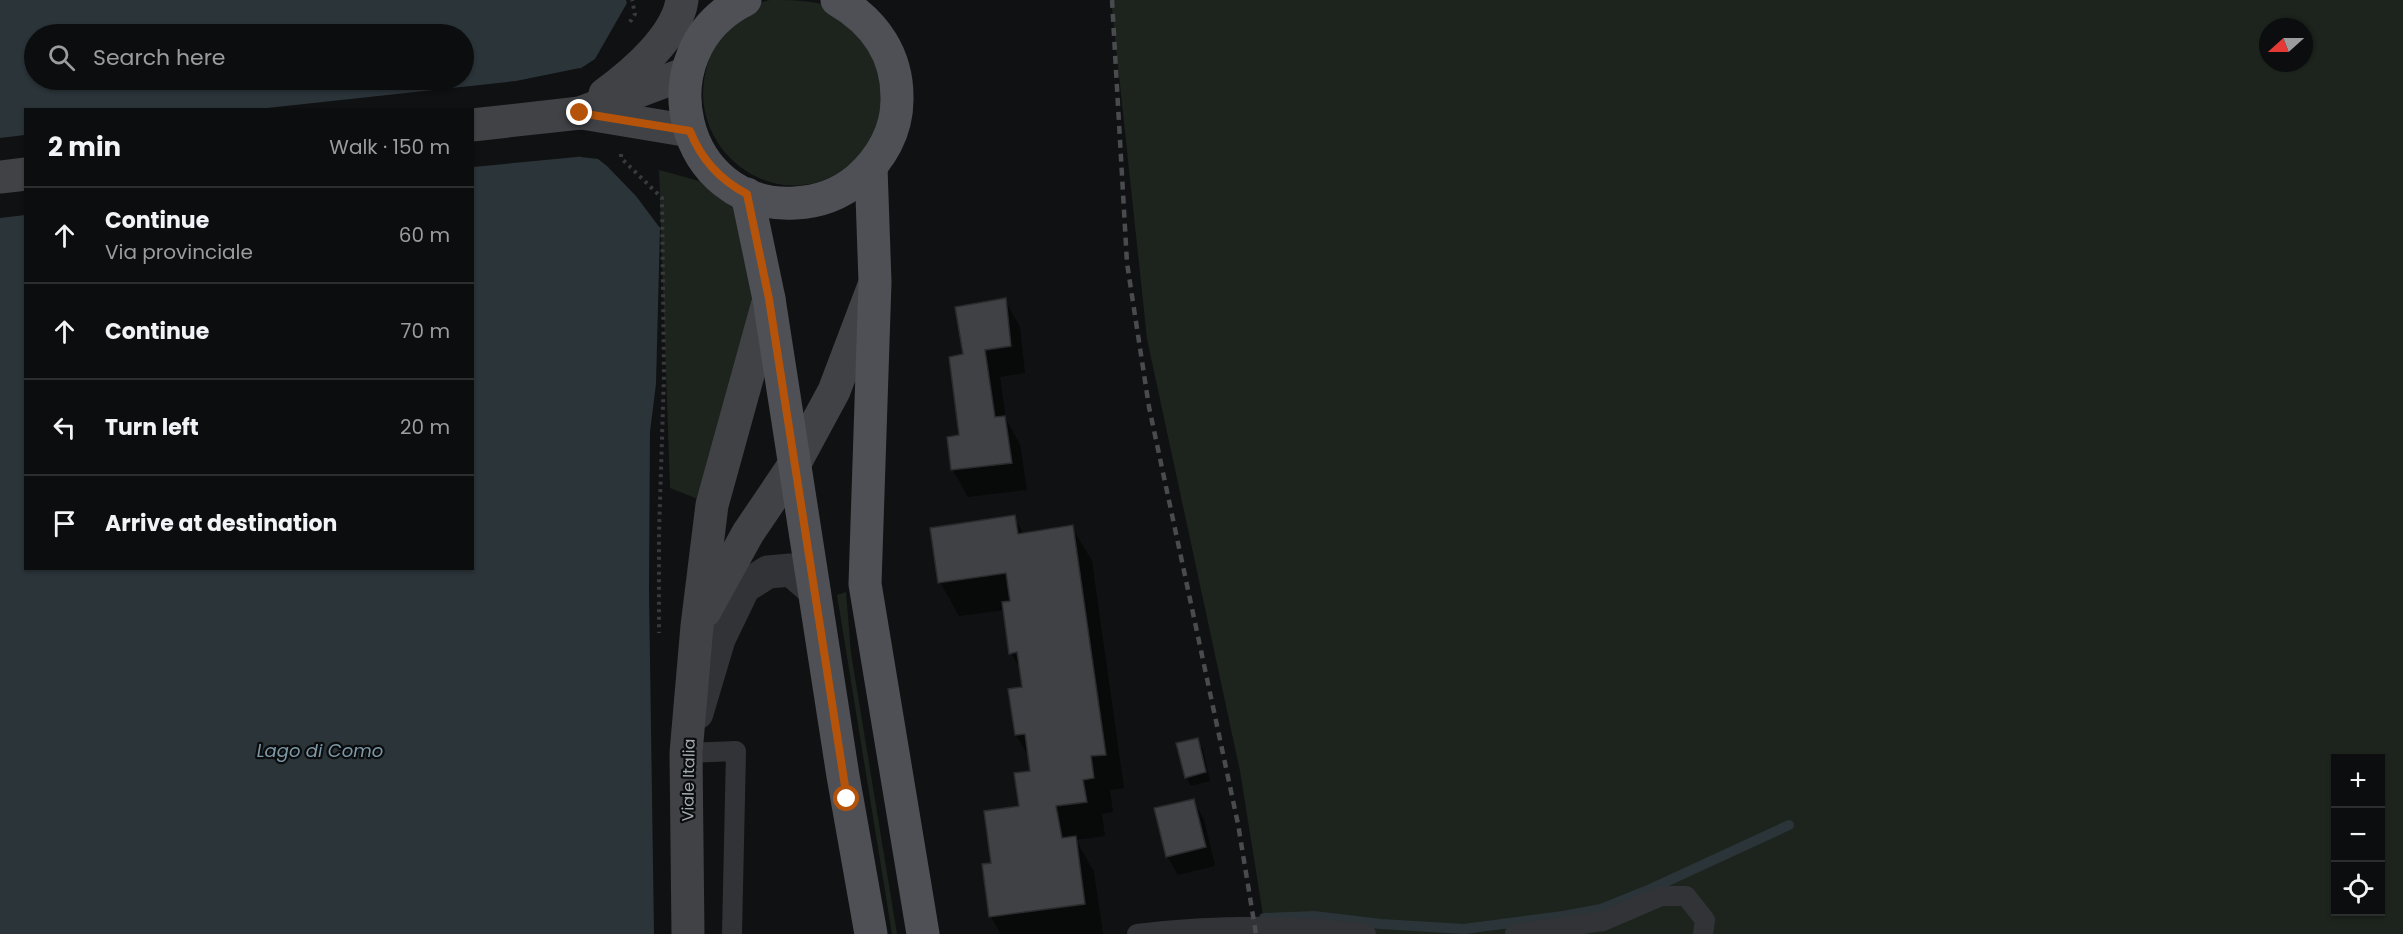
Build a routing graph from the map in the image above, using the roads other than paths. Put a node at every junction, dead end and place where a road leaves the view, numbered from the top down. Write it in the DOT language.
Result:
graph roads {
  1 [pos="682,0"];
  2 [pos="709,0"];
  3 [pos="745,0"];
  4 [pos="837,0"];
  5 [pos="858,12"];
  6 [pos="700,39"];
  7 [pos="687,73"];
  8 [pos="580,113"];
  9 [pos="474,125"];
  10 [pos="690,131"];
  11 [pos="871,167"];
  12 [pos="24,174"];
  13 [pos="0,177"];
  14 [pos="747,194"];
  15 [pos="875,282"];
  16 [pos="769,299"];
  17 [pos="794,465"];
  18 [pos="814,590"];
  19 [pos="697,626"];
  20 [pos="686,753"];
  21 [pos="688,934"];
  22 [pos="732,934"];
  23 [pos="871,934"];
  24 [pos="923,934"];
  25 [pos="1137,934"];
  26 [pos="1366,934"];
  27 [pos="1515,934"];
  28 [pos="1703,934"];
  1 -- 8 [label="main road"];
  2 -- 6 [label="main road"];
  3 -- 6 [label="main road"];
  4 -- 5 [label="main road"];
  5 -- 11 [label="main road"];
  6 -- 7 [label="main road"];
  7 -- 8 [label="main road"];
  7 -- 10 [label="main road"];
  8 -- 9 [label="main road"];
  8 -- 10 [label="main road"];
  10 -- 14 [label="main road"];
  11 -- 14 [label="main road"];
  11 -- 15 [label="main road"];
  12 -- 13 [label="main road"];
  14 -- 16 [label="main road"];
  15 -- 17 [label="main road"];
  15 -- 24 [label="main road"];
  16 -- 17 [label="main road"];
  16 -- 19 [label="main road, Viale Italia"];
  17 -- 18 [label="main road"];
  17 -- 19 [label="main road"];
  18 -- 20 [label="street"];
  18 -- 23 [label="main road"];
  19 -- 20 [label="main road, Viale Italia"];
  20 -- 21 [label="main road, Viale Italia"];
  20 -- 22 [label="lane"];
  25 -- 26 [label="lane"];
  27 -- 28 [label="lane"];
}
